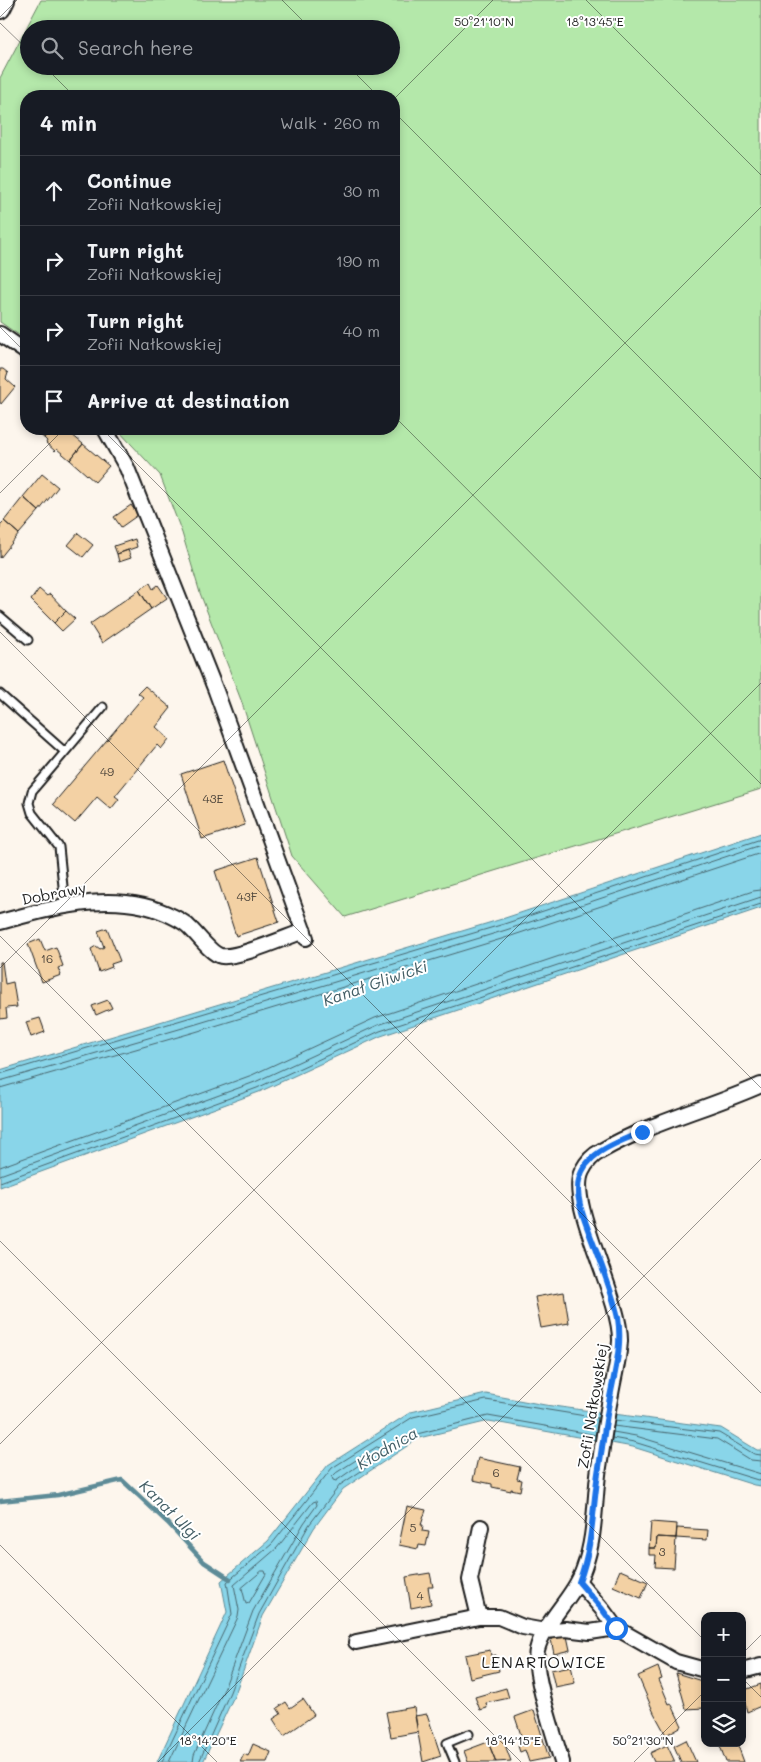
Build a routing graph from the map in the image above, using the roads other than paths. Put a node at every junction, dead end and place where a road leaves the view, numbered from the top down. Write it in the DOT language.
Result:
graph roads {
  1 [pos="4,0"];
  2 [pos="0,8"];
  3 [pos="0,334"];
  4 [pos="20,348"];
  5 [pos="108,435"];
  6 [pos="0,616"];
  7 [pos="28,640"];
  8 [pos="0,694"];
  9 [pos="104,708"];
  10 [pos="65,752"];
  11 [pos="65,906"];
  12 [pos="0,922"];
  13 [pos="761,1085"];
  14 [pos="481,1528"];
  15 [pos="579,1582"];
  16 [pos="479,1617"];
  17 [pos="616,1628"];
  18 [pos="545,1631"];
  19 [pos="356,1642"];
  20 [pos="761,1666"];
  21 [pos="701,1669"];
  22 [pos="746,1670"];
  23 [pos="469,1734"];
  24 [pos="455,1762"];
  25 [pos="562,1762"];
  1 -- 2 [label="main road"];
  3 -- 4 [label="street"];
  5 -- 11 [label="street, Dobrawy"];
  6 -- 7 [label="lane"];
  8 -- 10 [label="lane"];
  9 -- 10 [label="lane"];
  10 -- 11 [label="lane"];
  11 -- 12 [label="street, Dobrawy"];
  13 -- 15 [label="street, Zofii Nałkowskiej"];
  14 -- 16 [label="street"];
  15 -- 17 [label="street"];
  15 -- 18 [label="street, Zofii Nałkowskiej"];
  16 -- 18 [label="street"];
  16 -- 19 [label="street"];
  17 -- 18 [label="street"];
  17 -- 21 [label="street"];
  18 -- 25 [label="street, Zofii Nałkowskiej"];
  20 -- 22 [label="street"];
  23 -- 24 [label="lane"];
}
